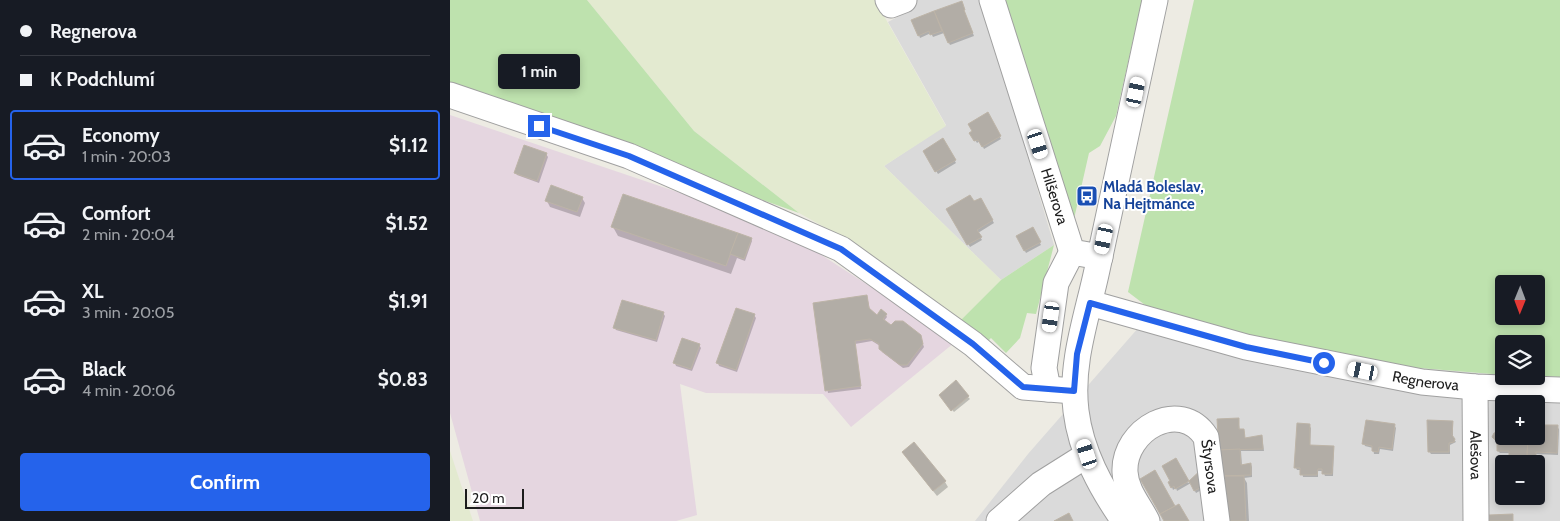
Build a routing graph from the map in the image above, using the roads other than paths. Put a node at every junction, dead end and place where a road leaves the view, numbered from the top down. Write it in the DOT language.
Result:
graph roads {
  1 [pos="992,0"];
  2 [pos="1156,0"];
  3 [pos="450,95"];
  4 [pos="1072,252"];
  5 [pos="1100,257"];
  6 [pos="1090,303"];
  7 [pos="1475,387"];
  8 [pos="1048,389"];
  9 [pos="1560,390"];
  10 [pos="1074,391"];
  11 [pos="1087,454"];
  12 [pos="999,521"];
  13 [pos="1124,521"];
  14 [pos="1146,521"];
  15 [pos="1217,521"];
  16 [pos="1476,521"];
  1 -- 4 [label="street, Hilšerova"];
  2 -- 5 [label="street"];
  3 -- 8 [label="street"];
  4 -- 5 [label="street"];
  4 -- 8 [label="street"];
  5 -- 6 [label="street"];
  6 -- 7 [label="street, Regnerova"];
  6 -- 10 [label="street"];
  7 -- 9 [label="street, Regnerova"];
  7 -- 16 [label="street, Alešova"];
  8 -- 10 [label="street"];
  10 -- 11 [label="street"];
  11 -- 12 [label="street"];
  11 -- 13 [label="street"];
  14 -- 15 [label="street, Štyrsova"];
}
